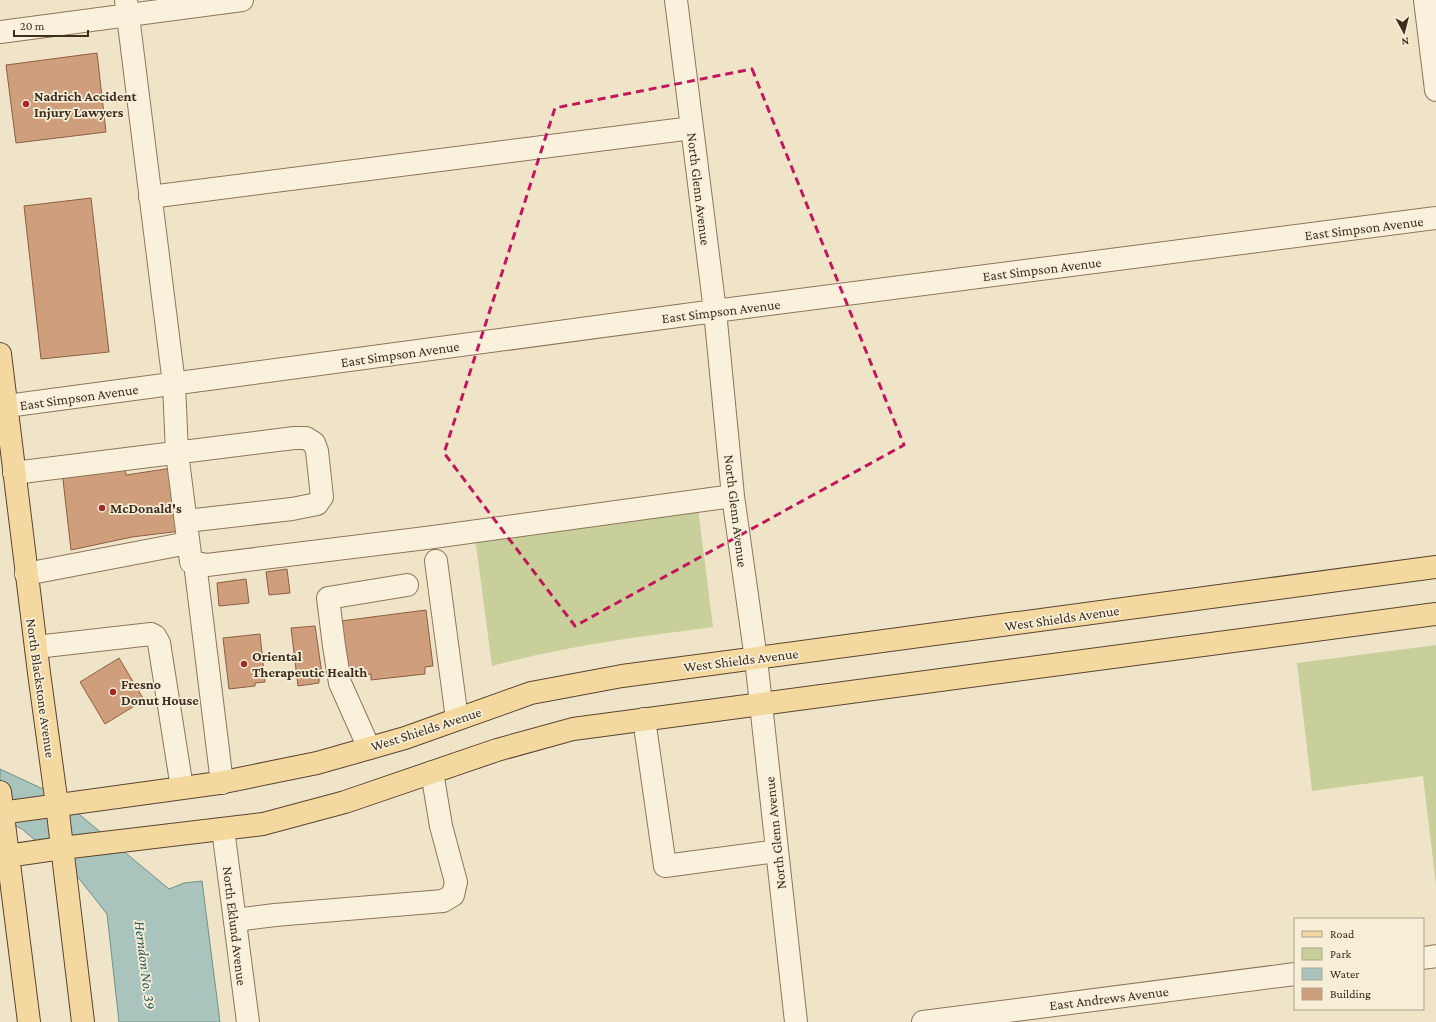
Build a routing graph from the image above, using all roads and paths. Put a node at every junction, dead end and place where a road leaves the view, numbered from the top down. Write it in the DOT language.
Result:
graph roads {
  1 [pos="242,0"];
  2 [pos="676,0"];
  3 [pos="1425,0"];
  4 [pos="127,7"];
  5 [pos="0,32"];
  6 [pos="1436,90"];
  7 [pos="692,128"];
  8 [pos="150,197"];
  9 [pos="1436,218"];
  10 [pos="715,311"];
  11 [pos="0,354"];
  12 [pos="174,384"];
  13 [pos="7,406"];
  14 [pos="177,453"];
  15 [pos="14,473"];
  16 [pos="733,496"];
  17 [pos="186,521"];
  18 [pos="188,542"];
  19 [pos="436,561"];
  20 [pos="195,563"];
  21 [pos="1436,567"];
  22 [pos="26,574"];
  23 [pos="407,585"];
  24 [pos="1436,614"];
  25 [pos="36,647"];
  26 [pos="756,659"];
  27 [pos="760,703"];
  28 [pos="458,719"];
  29 [pos="644,719"];
  30 [pos="369,748"];
  31 [pos="432,772"];
  32 [pos="222,783"];
  33 [pos="182,788"];
  34 [pos="57,805"];
  35 [pos="1,806"];
  36 [pos="223,829"];
  37 [pos="62,848"];
  38 [pos="777,852"];
  39 [pos="4,857"];
  40 [pos="235,920"];
  41 [pos="1436,956"];
  42 [pos="1424,958"];
  43 [pos="1294,974"];
  44 [pos="29,1022"];
  45 [pos="83,1022"];
  46 [pos="248,1022"];
  47 [pos="796,1022"];
  48 [pos="923,1022"];
  1 -- 4 [label="street"];
  2 -- 7 [label="street, North Glenn Avenue"];
  3 -- 6 [label="street"];
  4 -- 5 [label="street"];
  4 -- 8 [label="street"];
  7 -- 8 [label="street"];
  7 -- 10 [label="street, North Glenn Avenue"];
  8 -- 12 [label="street"];
  9 -- 10 [label="street, East Simpson Avenue"];
  10 -- 12 [label="street, East Simpson Avenue"];
  10 -- 16 [label="street, North Glenn Avenue"];
  11 -- 13 [label="main road, North Blackstone Avenue"];
  12 -- 13 [label="street, East Simpson Avenue"];
  12 -- 14 [label="street"];
  13 -- 15 [label="main road, North Blackstone Avenue"];
  14 -- 15 [label="street"];
  14 -- 17 [label="street"];
  14 -- 17 [label="street"];
  15 -- 22 [label="main road, North Blackstone Avenue"];
  16 -- 20 [label="street"];
  16 -- 26 [label="street, North Glenn Avenue"];
  17 -- 18 [label="street"];
  18 -- 20 [label="street"];
  18 -- 22 [label="street"];
  19 -- 28 [label="street"];
  20 -- 32 [label="street"];
  21 -- 26 [label="main road, West Shields Avenue"];
  22 -- 25 [label="main road, North Blackstone Avenue"];
  23 -- 30 [label="street"];
  24 -- 27 [label="main road"];
  25 -- 33 [label="street"];
  25 -- 34 [label="main road, North Blackstone Avenue"];
  26 -- 27 [label="street, North Glenn Avenue"];
  26 -- 28 [label="main road, West Shields Avenue"];
  27 -- 29 [label="main road"];
  27 -- 38 [label="street, North Glenn Avenue"];
  28 -- 30 [label="main road, West Shields Avenue"];
  29 -- 31 [label="main road"];
  29 -- 38 [label="street"];
  30 -- 32 [label="main road, West Shields Avenue"];
  31 -- 36 [label="main road"];
  31 -- 40 [label="street"];
  32 -- 33 [label="main road, West Shields Avenue"];
  33 -- 34 [label="main road, West Shields Avenue"];
  34 -- 35 [label="main road, West Shields Avenue"];
  34 -- 37 [label="main road, North Blackstone Avenue"];
  35 -- 39 [label="main road"];
  36 -- 37 [label="main road"];
  36 -- 40 [label="street, North Eklund Avenue"];
  37 -- 39 [label="main road"];
  37 -- 45 [label="main road, North Blackstone Avenue"];
  38 -- 47 [label="street, North Glenn Avenue"];
  39 -- 44 [label="main road"];
  40 -- 46 [label="street, North Eklund Avenue"];
  41 -- 42 [label="street"];
  43 -- 48 [label="street, East Andrews Avenue"];
}
